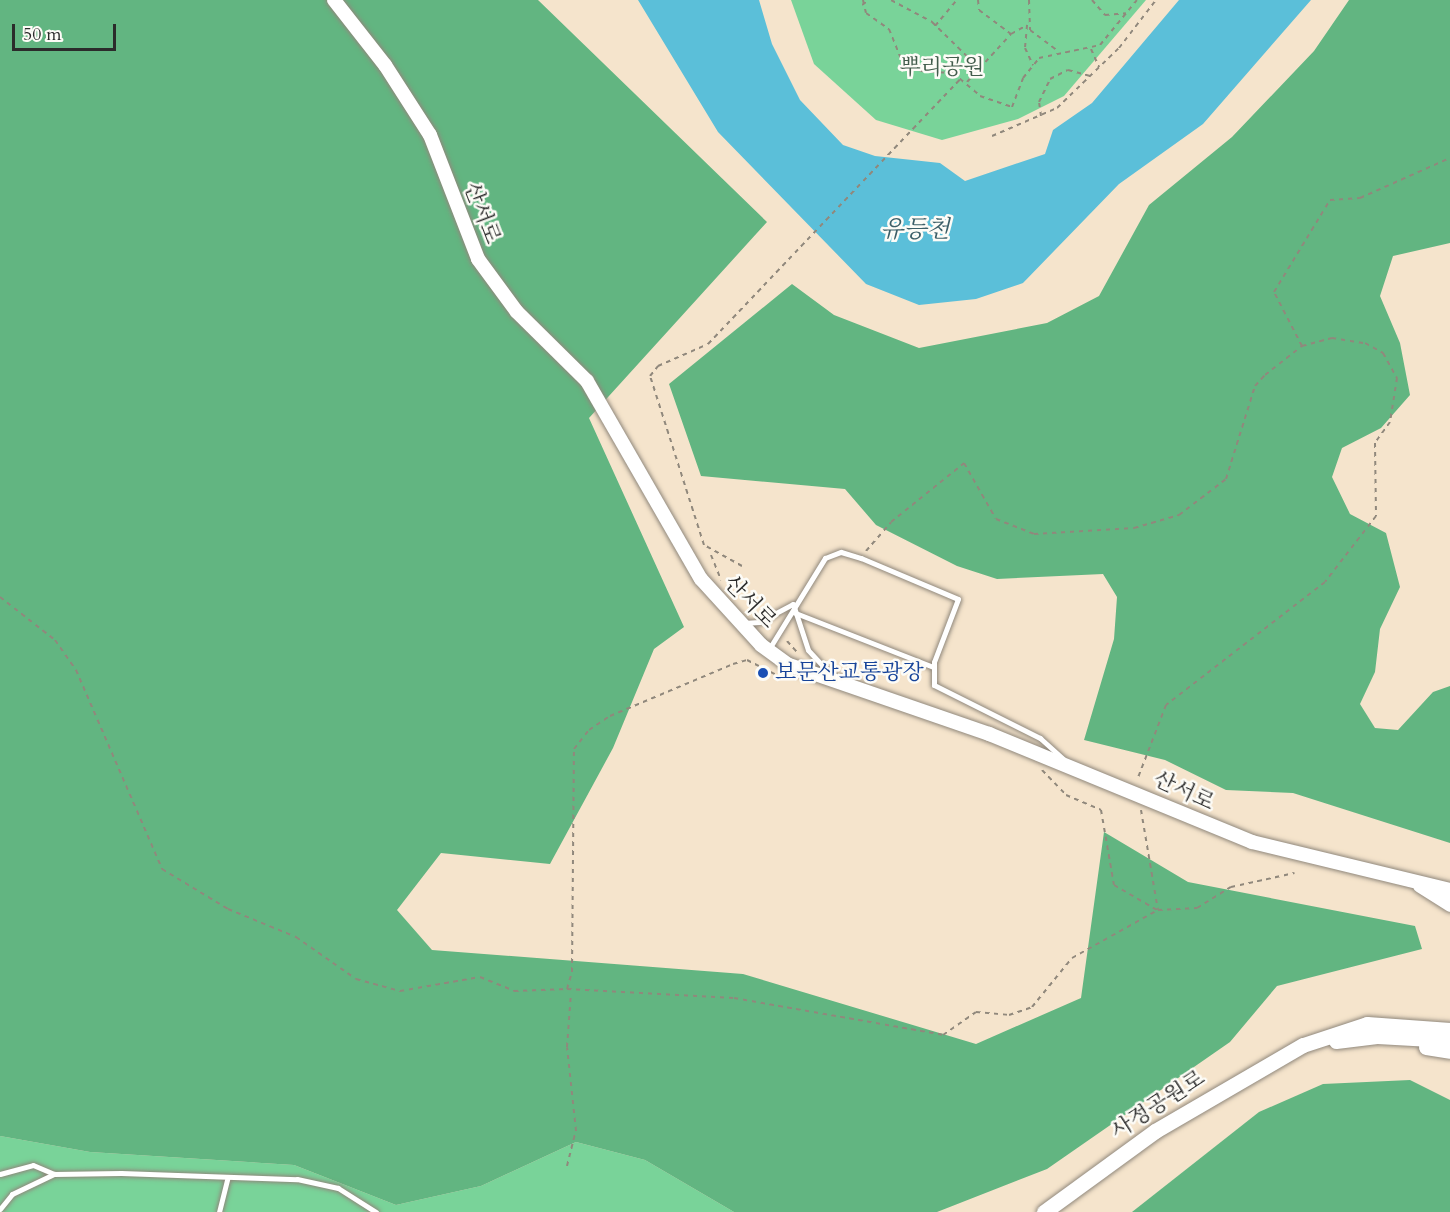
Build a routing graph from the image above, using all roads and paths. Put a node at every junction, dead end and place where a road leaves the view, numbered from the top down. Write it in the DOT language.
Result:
graph roads {
  1 [pos="334,0"];
  2 [pos="863,0"];
  3 [pos="869,0"];
  4 [pos="891,0"];
  5 [pos="957,0"];
  6 [pos="978,0"];
  7 [pos="1029,0"];
  8 [pos="1092,0"];
  9 [pos="1137,0"];
  10 [pos="1156,0"];
  11 [pos="862,5"];
  12 [pos="1129,11"];
  13 [pos="1028,25"];
  14 [pos="935,26"];
  15 [pos="1011,34"];
  16 [pos="1091,50"];
  17 [pos="1058,51"];
  18 [pos="969,60"];
  19 [pos="1033,65"];
  20 [pos="1099,67"];
  21 [pos="980,69"];
  22 [pos="953,73"];
  23 [pos="1091,76"];
  24 [pos="961,78"];
  25 [pos="966,83"];
  26 [pos="1041,116"];
  27 [pos="992,136"];
  28 [pos="1450,158"];
  29 [pos="1302,346"];
  30 [pos="709,552"];
  31 [pos="861,558"];
  32 [pos="742,566"];
  33 [pos="708,570"];
  34 [pos="721,580"];
  35 [pos="723,587"];
  36 [pos="0,597"];
  37 [pos="793,604"];
  38 [pos="793,612"];
  39 [pos="734,621"];
  40 [pos="786,640"];
  41 [pos="769,650"];
  42 [pos="797,652"];
  43 [pos="933,667"];
  44 [pos="782,678"];
  45 [pos="837,680"];
  46 [pos="1033,752"];
  47 [pos="1071,766"];
  48 [pos="1138,793"];
  49 [pos="1293,873"];
  50 [pos="1420,885"];
  51 [pos="1450,890"];
  52 [pos="1450,897"];
  53 [pos="1450,904"];
  54 [pos="1158,910"];
  55 [pos="567,989"];
  56 [pos="571,993"];
  57 [pos="1450,1019"];
  58 [pos="1367,1024"];
  59 [pos="1450,1030"];
  60 [pos="1450,1040"];
  61 [pos="1303,1045"];
  62 [pos="1450,1051"];
  63 [pos="567,1166"];
  64 [pos="0,1173"];
  65 [pos="54,1174"];
  66 [pos="228,1177"];
  67 [pos="0,1209"];
  68 [pos="219,1212"];
  69 [pos="376,1212"];
  70 [pos="1044,1212"];
  1 -- 39 [label="street, 산서로"];
  2 -- 11 [label="path"];
  3 -- 11 [label="path"];
  4 -- 14 [label="path"];
  5 -- 14 [label="path"];
  6 -- 15 [label="path"];
  7 -- 13 [label="path"];
  8 -- 12 [label="path"];
  9 -- 12 [label="path"];
  10 -- 20 [label="path"];
  11 -- 22 [label="path"];
  12 -- 16 [label="path"];
  13 -- 15 [label="path"];
  13 -- 17 [label="path"];
  13 -- 19 [label="path"];
  14 -- 18 [label="path"];
  15 -- 21 [label="path"];
  16 -- 17 [label="path"];
  16 -- 20 [label="path"];
  17 -- 19 [label="path"];
  18 -- 21 [label="path"];
  18 -- 22 [label="path"];
  19 -- 25 [label="path"];
  20 -- 23 [label="path"];
  21 -- 25 [label="path"];
  22 -- 24 [label="path"];
  23 -- 26 [label="path"];
  23 -- 26 [label="path"];
  24 -- 25 [label="path"];
  24 -- 30 [label="path"];
  26 -- 27 [label="path"];
  28 -- 29 [label="path"];
  29 -- 31 [label="path"];
  29 -- 48 [label="path"];
  30 -- 32 [label="path"];
  30 -- 34 [label="path"];
  31 -- 37 [label="lane"];
  31 -- 43 [label="lane"];
  33 -- 35 [label="path"];
  36 -- 55 [label="path"];
  37 -- 38 [label="lane"];
  37 -- 39 [label="lane"];
  37 -- 41 [label="lane"];
  38 -- 43 [label="lane"];
  38 -- 45 [label="lane"];
  39 -- 41 [label="street, 산서로"];
  40 -- 42 [label="path"];
  41 -- 45 [label="street, 산서로"];
  43 -- 47 [label="lane"];
  44 -- 55 [label="path"];
  45 -- 46 [label="street, 산서로"];
  46 -- 47 [label="street, 산서로"];
  46 -- 54 [label="path"];
  47 -- 48 [label="street, 산서로"];
  48 -- 50 [label="street, 산서로"];
  48 -- 54 [label="path"];
  49 -- 54 [label="path"];
  50 -- 51 [label="street, 산서로"];
  50 -- 52 [label="street, 산서로"];
  50 -- 53 [label="main road"];
  54 -- 56 [label="path"];
  55 -- 56 [label="path"];
  56 -- 63 [label="path"];
  57 -- 58 [label="main road"];
  58 -- 59 [label="main road, 사정공원로"];
  58 -- 61 [label="main road, 사정공원로"];
  60 -- 61 [label="main road, 사정공원로"];
  61 -- 62 [label="main road"];
  61 -- 70 [label="main road, 사정공원로"];
  64 -- 65 [label="lane"];
  65 -- 66 [label="lane"];
  65 -- 67 [label="lane"];
  66 -- 68 [label="lane"];
  66 -- 69 [label="lane"];
}
